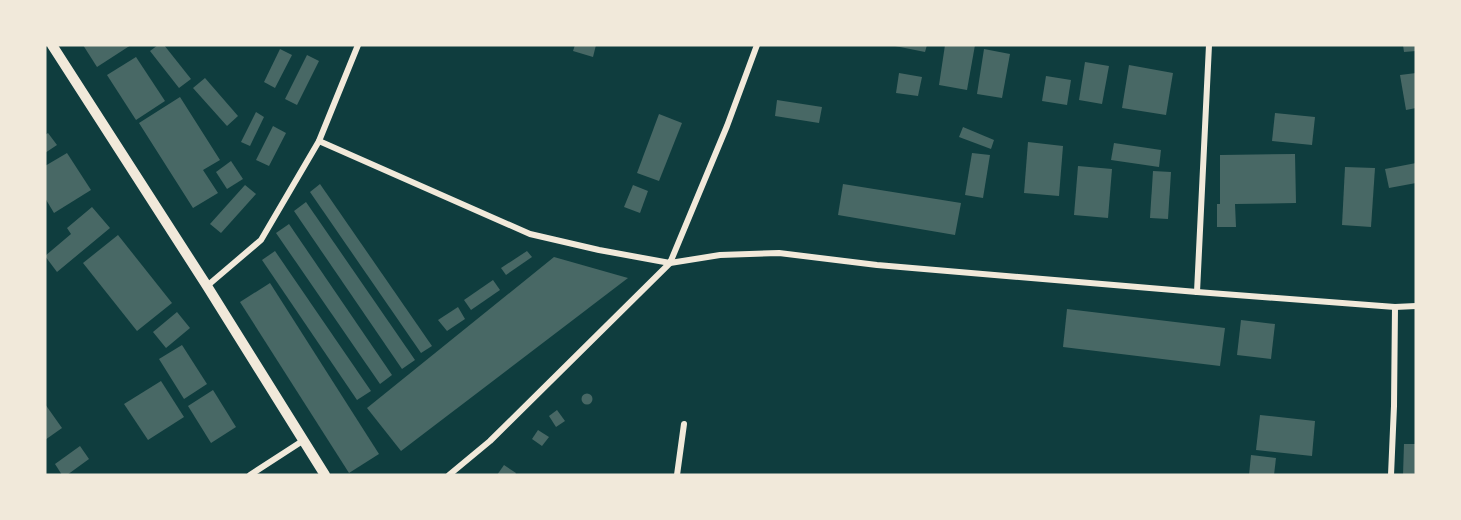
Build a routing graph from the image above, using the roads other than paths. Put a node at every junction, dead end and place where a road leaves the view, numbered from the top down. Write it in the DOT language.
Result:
graph roads {
  1 [pos="52,45"];
  2 [pos="358,45"];
  3 [pos="756,45"];
  4 [pos="1209,45"];
  5 [pos="319,141"];
  6 [pos="670,263"];
  7 [pos="207,286"];
  8 [pos="1197,292"];
  9 [pos="1395,306"];
  10 [pos="1416,306"];
  11 [pos="684,424"];
  12 [pos="304,440"];
  13 [pos="250,475"];
  14 [pos="325,475"];
  15 [pos="449,475"];
  16 [pos="677,475"];
  17 [pos="1391,475"];
  1 -- 7 [label="street"];
  2 -- 5 [label="street"];
  3 -- 6 [label="street"];
  4 -- 8 [label="street"];
  5 -- 6 [label="street"];
  5 -- 7 [label="street"];
  6 -- 8 [label="street"];
  6 -- 15 [label="street"];
  7 -- 12 [label="street"];
  8 -- 9 [label="street"];
  9 -- 10 [label="street"];
  9 -- 17 [label="street"];
  11 -- 16 [label="street"];
  12 -- 13 [label="street"];
  12 -- 14 [label="street"];
}
